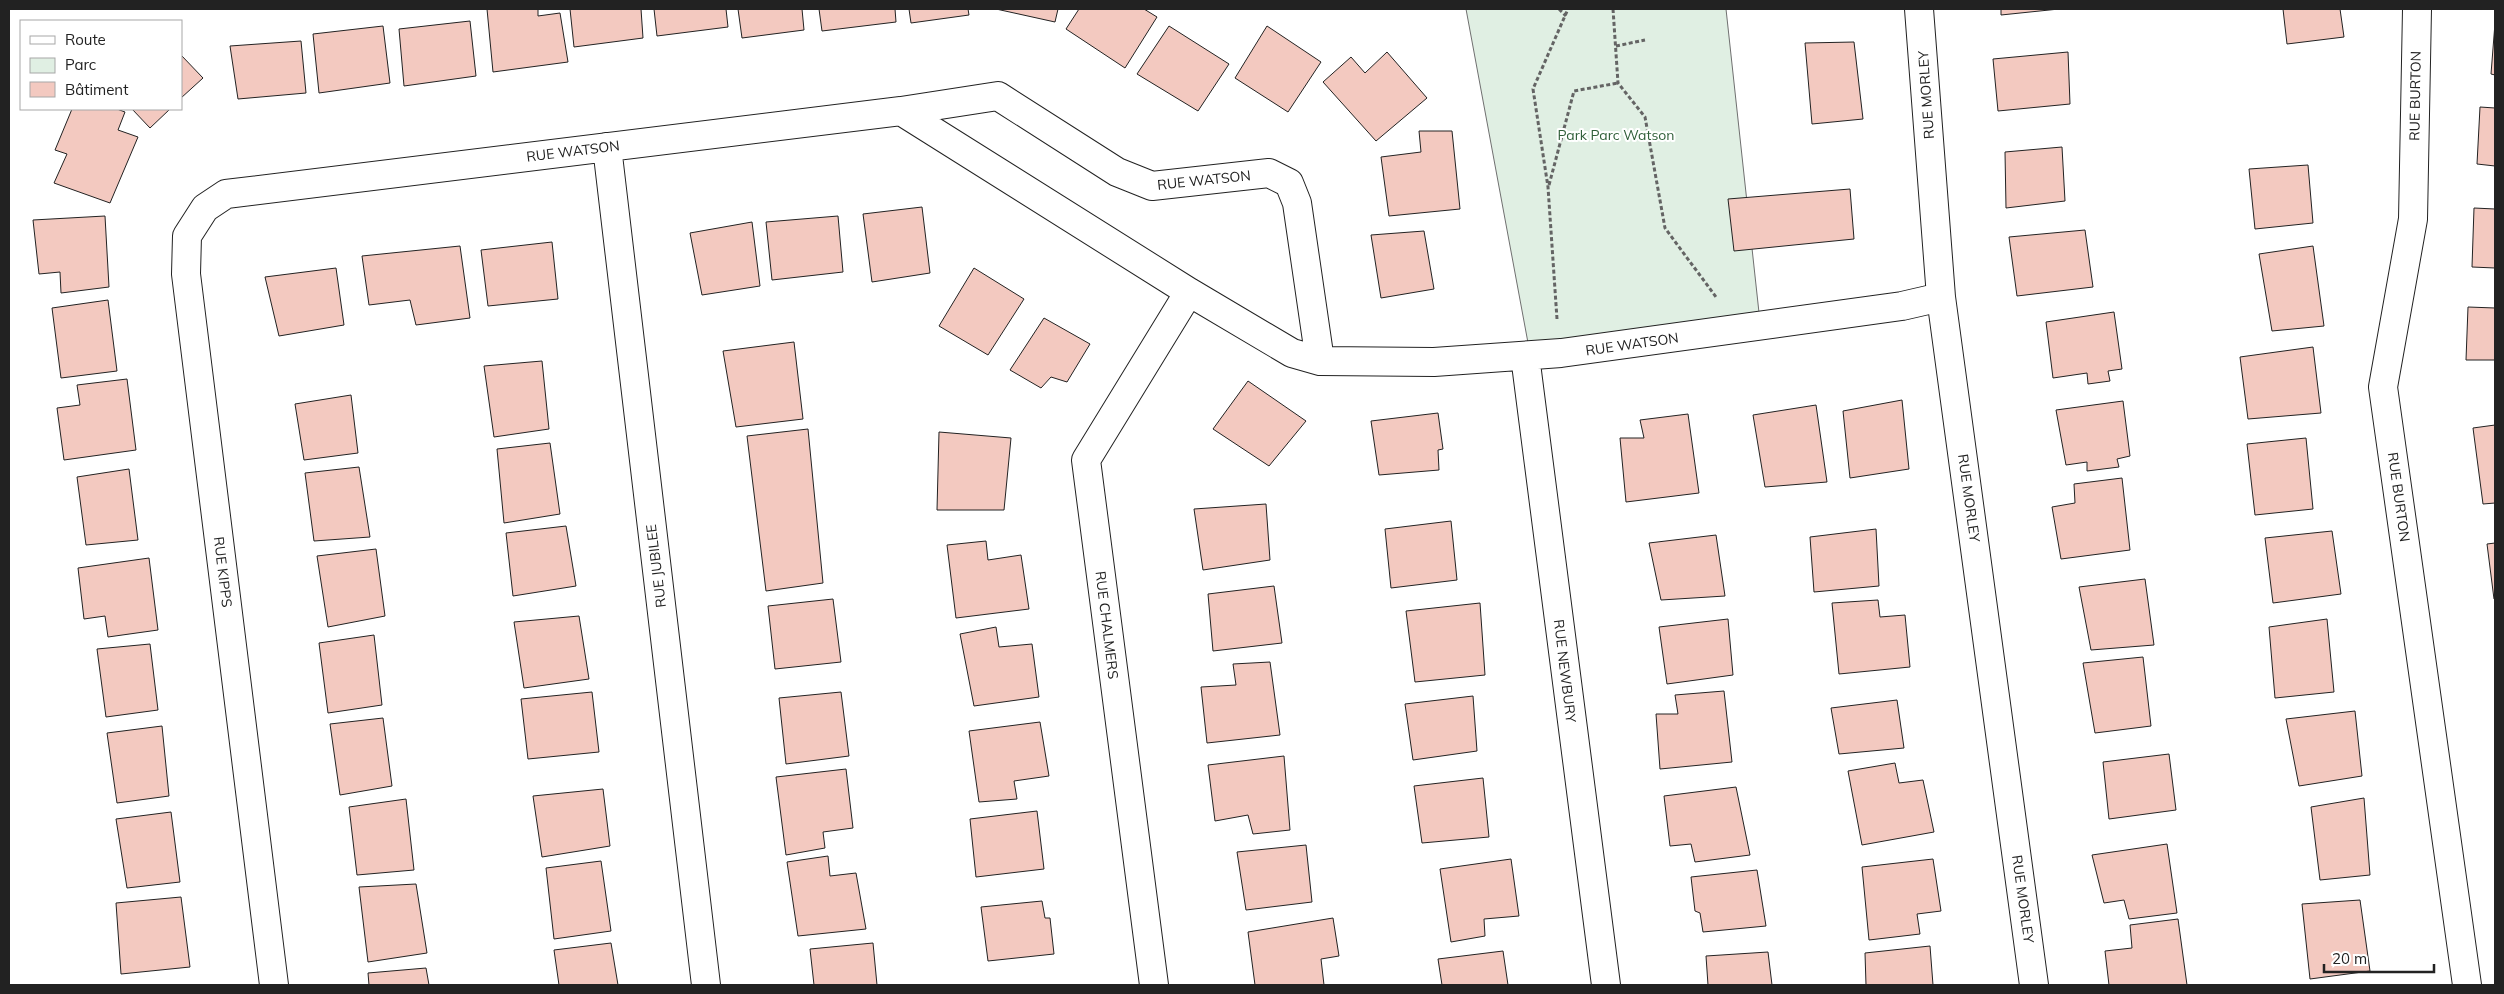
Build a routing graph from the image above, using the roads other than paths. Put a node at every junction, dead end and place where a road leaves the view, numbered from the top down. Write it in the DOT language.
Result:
graph roads {
  1 [pos="1919,9"];
  2 [pos="2417,9"];
  3 [pos="901,111"];
  4 [pos="606,147"];
  5 [pos="245,192"];
  6 [pos="1189,292"];
  7 [pos="1941,297"];
  8 [pos="1525,356"];
  9 [pos="1320,361"];
  10 [pos="274,985"];
  11 [pos="706,985"];
  12 [pos="1154,985"];
  13 [pos="1606,985"];
  14 [pos="2034,985"];
  15 [pos="2467,985"];
  1 -- 7 [label="street, RUE MORLEY"];
  2 -- 15 [label="street, RUE BURTON"];
  3 -- 4 [label="street, RUE WATSON"];
  3 -- 6 [label="street, RUE WATSON"];
  3 -- 9 [label="street, RUE WATSON"];
  4 -- 5 [label="street, RUE WATSON"];
  4 -- 11 [label="street, RUE JUBILEE"];
  5 -- 10 [label="street, RUE KIPPS"];
  6 -- 9 [label="street, RUE WATSON"];
  6 -- 12 [label="street, RUE CHALMERS"];
  7 -- 8 [label="street, RUE WATSON"];
  7 -- 14 [label="street, RUE MORLEY"];
  8 -- 9 [label="street, RUE WATSON"];
  8 -- 13 [label="street, RUE NEWBURY"];
}
